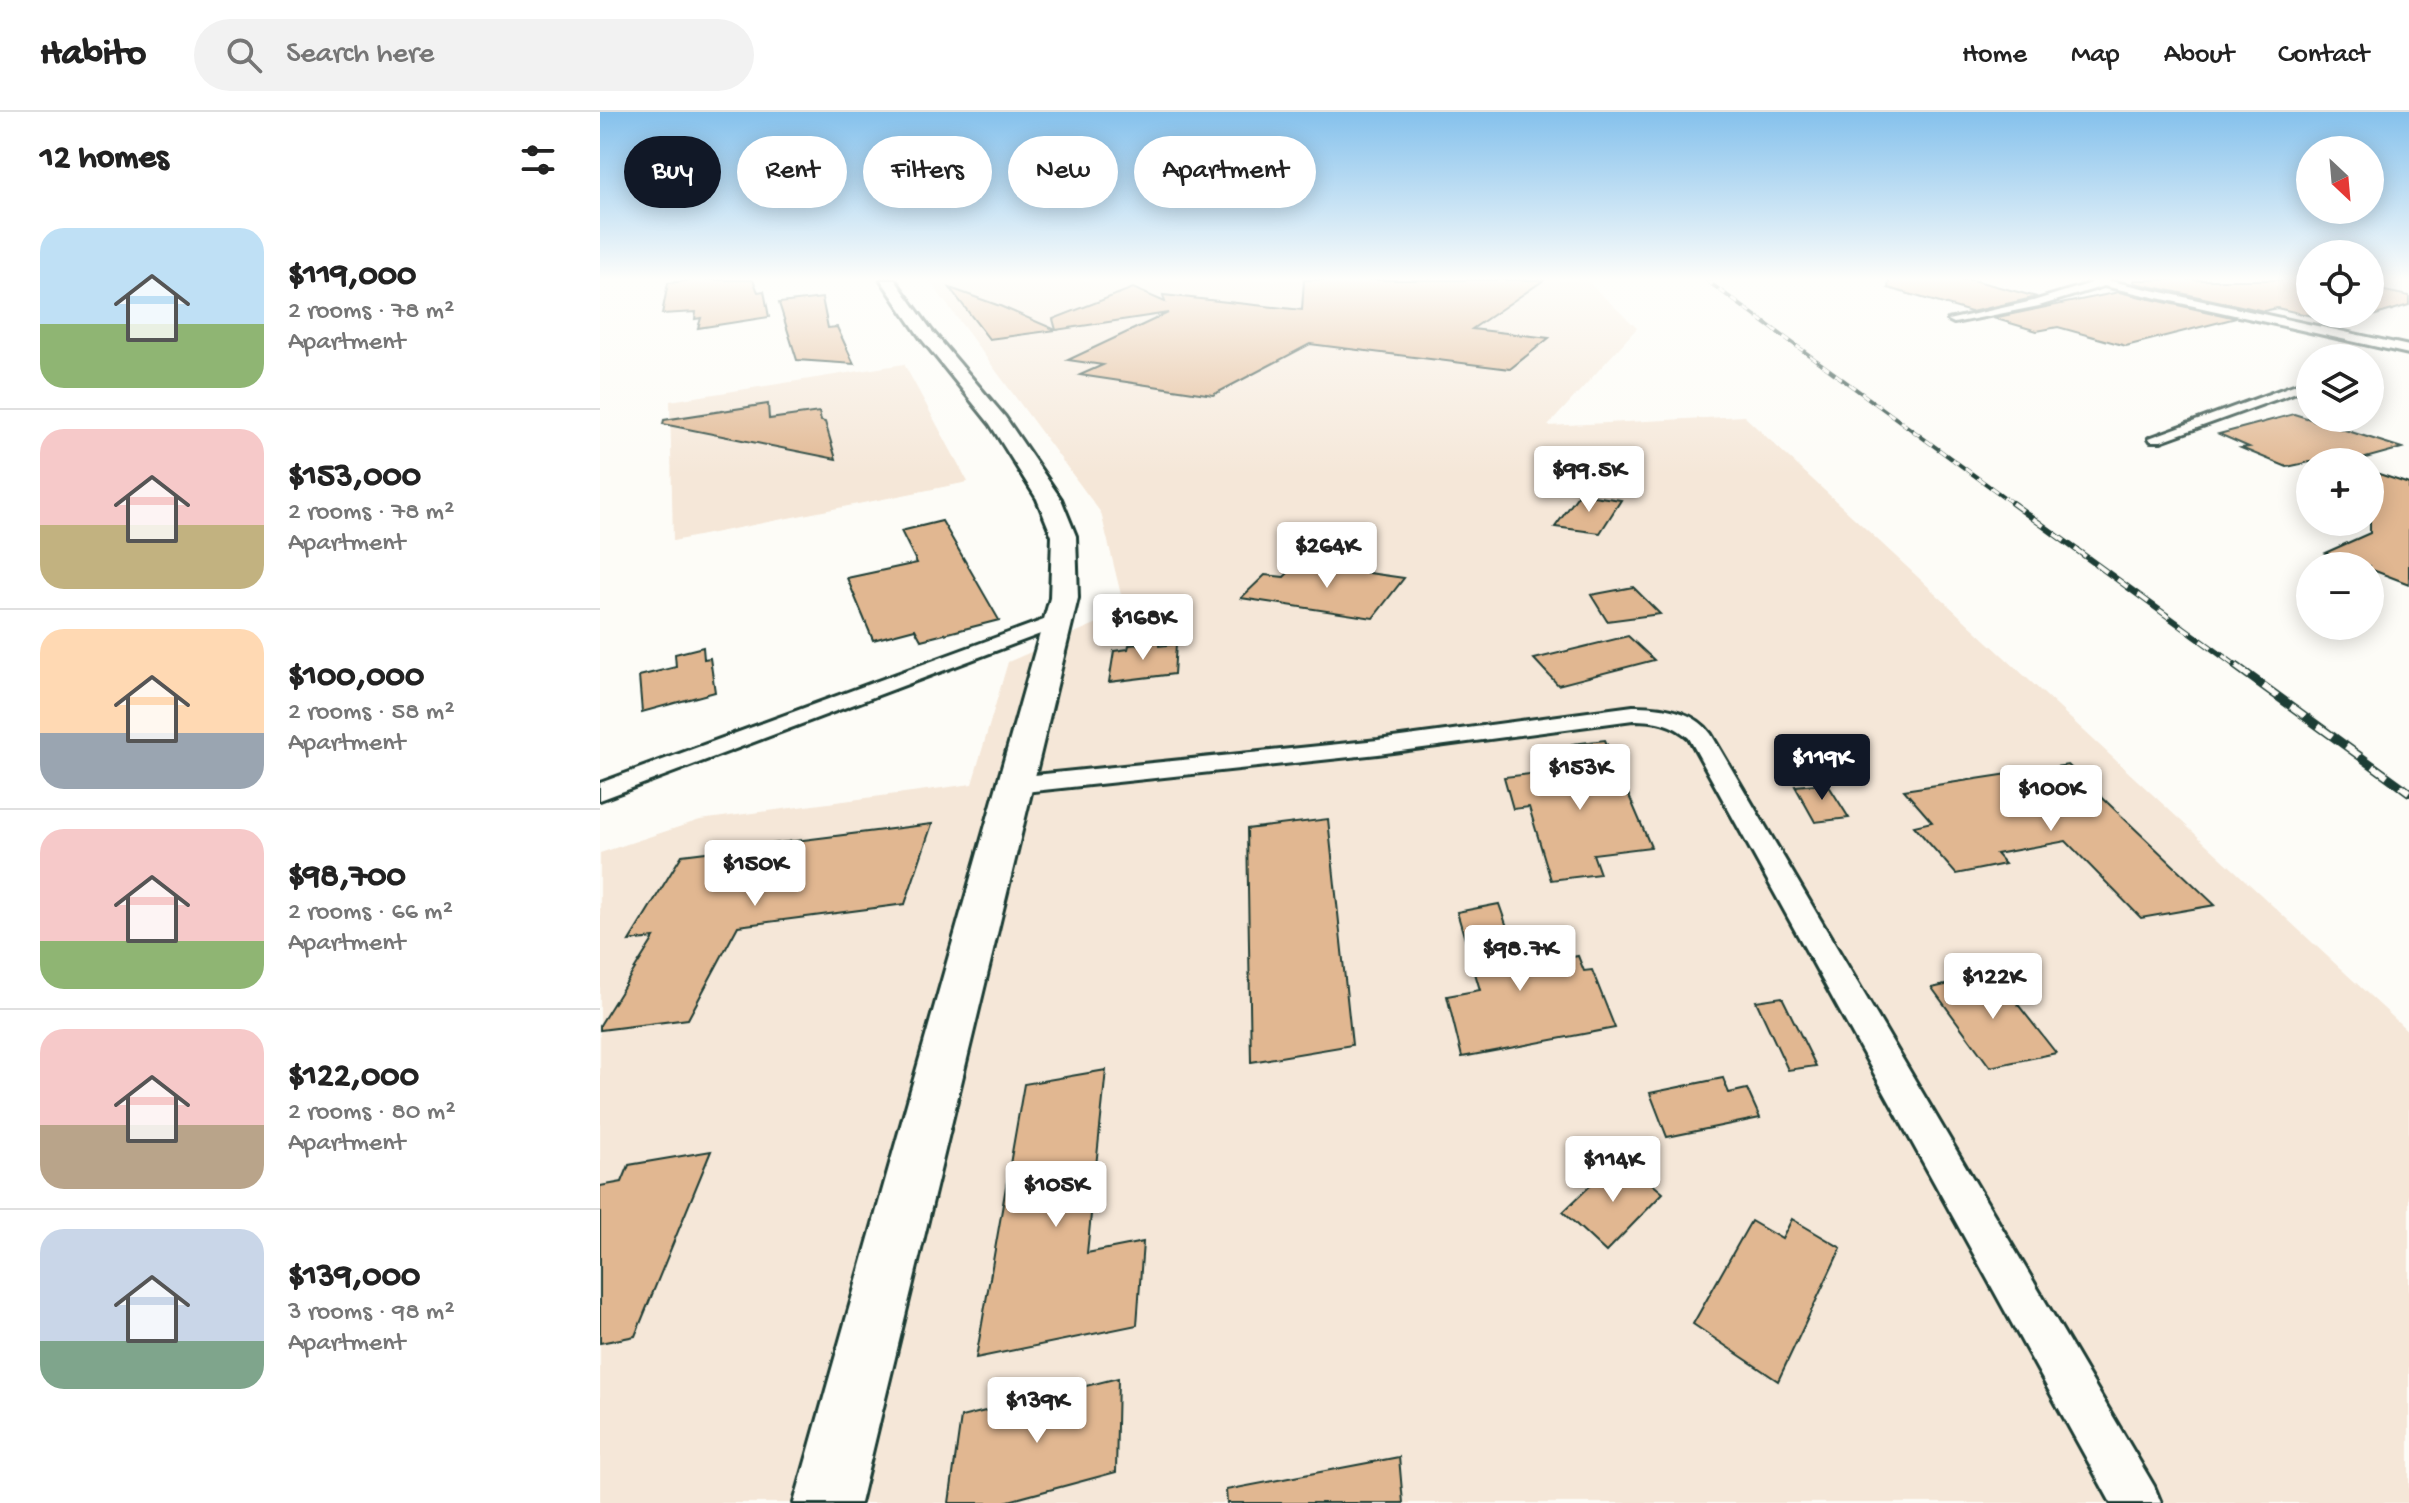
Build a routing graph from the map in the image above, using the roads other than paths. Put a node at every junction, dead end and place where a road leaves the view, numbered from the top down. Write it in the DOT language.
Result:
graph roads {
  1 [pos="935,345"];
  2 [pos="2407,348"];
  3 [pos="2384,356"];
  4 [pos="2296,388"];
  5 [pos="2156,438"];
  6 [pos="1060,620"];
  7 [pos="1015,785"];
  8 [pos="600,792"];
  9 [pos="827,1503"];
  10 [pos="2137,1503"];
  1 -- 6 [label="main road"];
  2 -- 3 [label="street"];
  4 -- 5 [label="street"];
  6 -- 7 [label="main road"];
  6 -- 8 [label="street"];
  7 -- 9 [label="main road"];
  7 -- 10 [label="street"];
}
